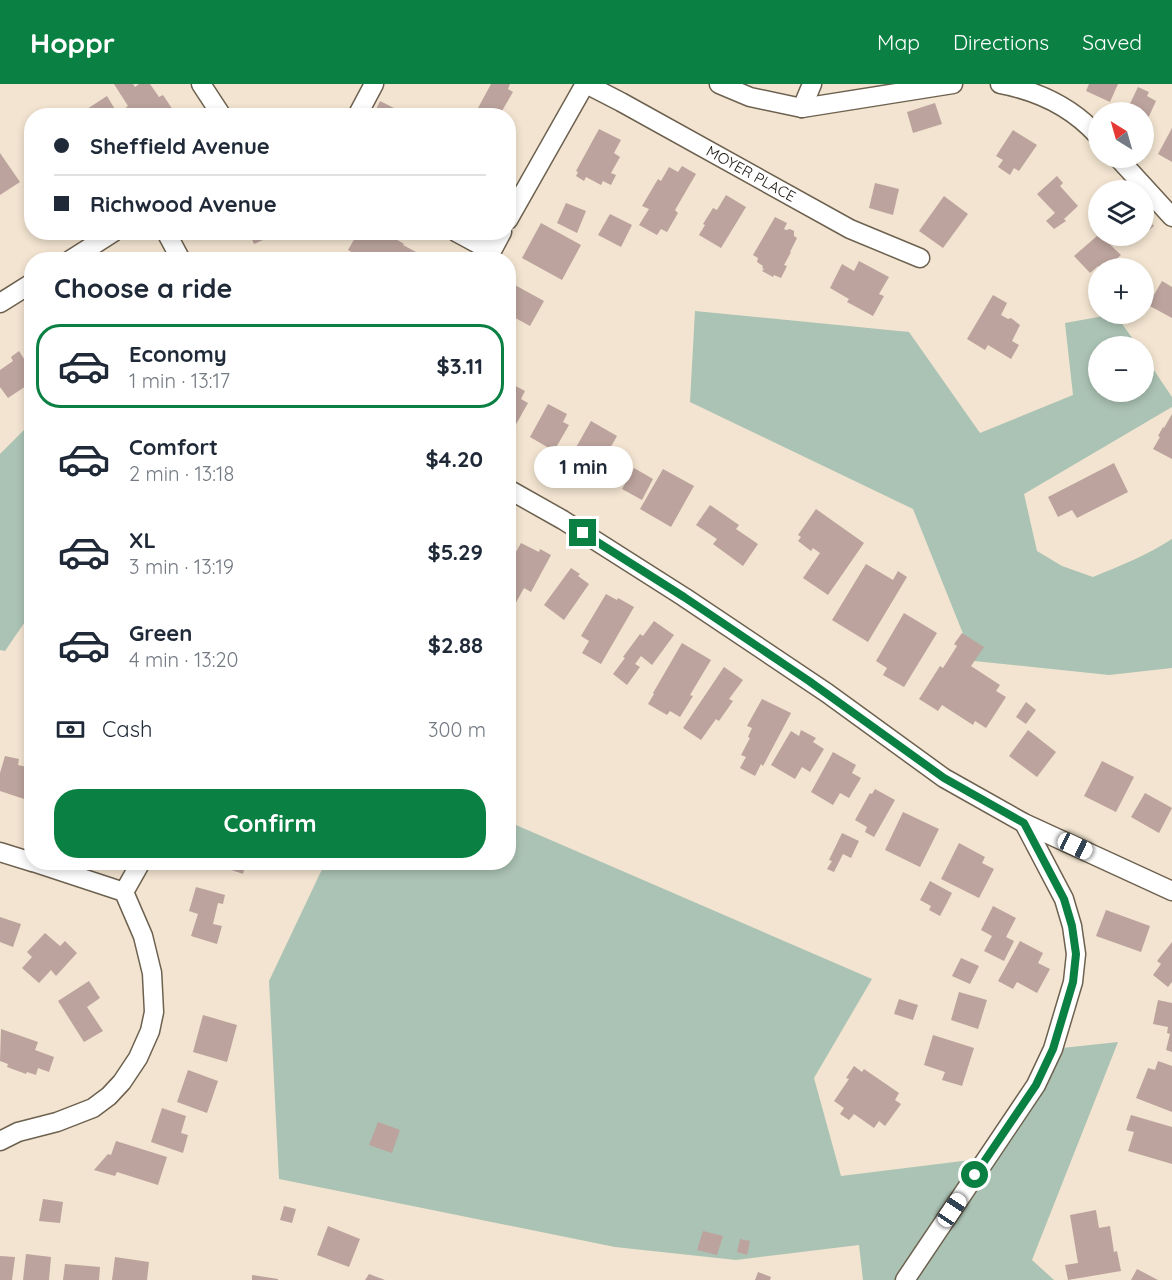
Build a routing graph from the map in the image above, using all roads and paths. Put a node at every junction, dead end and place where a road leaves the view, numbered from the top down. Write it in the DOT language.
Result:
graph roads {
  1 [pos="201,84"];
  2 [pos="374,84"];
  3 [pos="586,84"];
  4 [pos="718,84"];
  5 [pos="812,84"];
  6 [pos="953,84"];
  7 [pos="1000,84"];
  8 [pos="217,108"];
  9 [pos="361,108"];
  10 [pos="802,108"];
  11 [pos="1088,127"];
  12 [pos="1127,168"];
  13 [pos="516,206"];
  14 [pos="1172,217"];
  15 [pos="101,240"];
  16 [pos="467,240"];
  17 [pos="83,252"];
  18 [pos="485,252"];
  19 [pos="920,258"];
  20 [pos="24,289"];
  21 [pos="0,303"];
  22 [pos="516,494"];
  23 [pos="1024,823"];
  24 [pos="0,852"];
  25 [pos="24,860"];
  26 [pos="57,870"];
  27 [pos="136,870"];
  28 [pos="1172,891"];
  29 [pos="124,892"];
  30 [pos="0,1141"];
  31 [pos="905,1280"];
  1 -- 8 [label="street"];
  2 -- 9 [label="street"];
  3 -- 13 [label="street"];
  3 -- 19 [label="street, MOYER PLACE"];
  4 -- 10 [label="street"];
  5 -- 10 [label="street"];
  6 -- 10 [label="street"];
  7 -- 11 [label="street"];
  12 -- 14 [label="street"];
  15 -- 17 [label="street"];
  16 -- 18 [label="street"];
  20 -- 21 [label="street"];
  22 -- 23 [label="street"];
  23 -- 28 [label="street"];
  23 -- 31 [label="street"];
  24 -- 25 [label="street"];
  26 -- 29 [label="street"];
  27 -- 29 [label="street"];
  29 -- 30 [label="street"];
}
